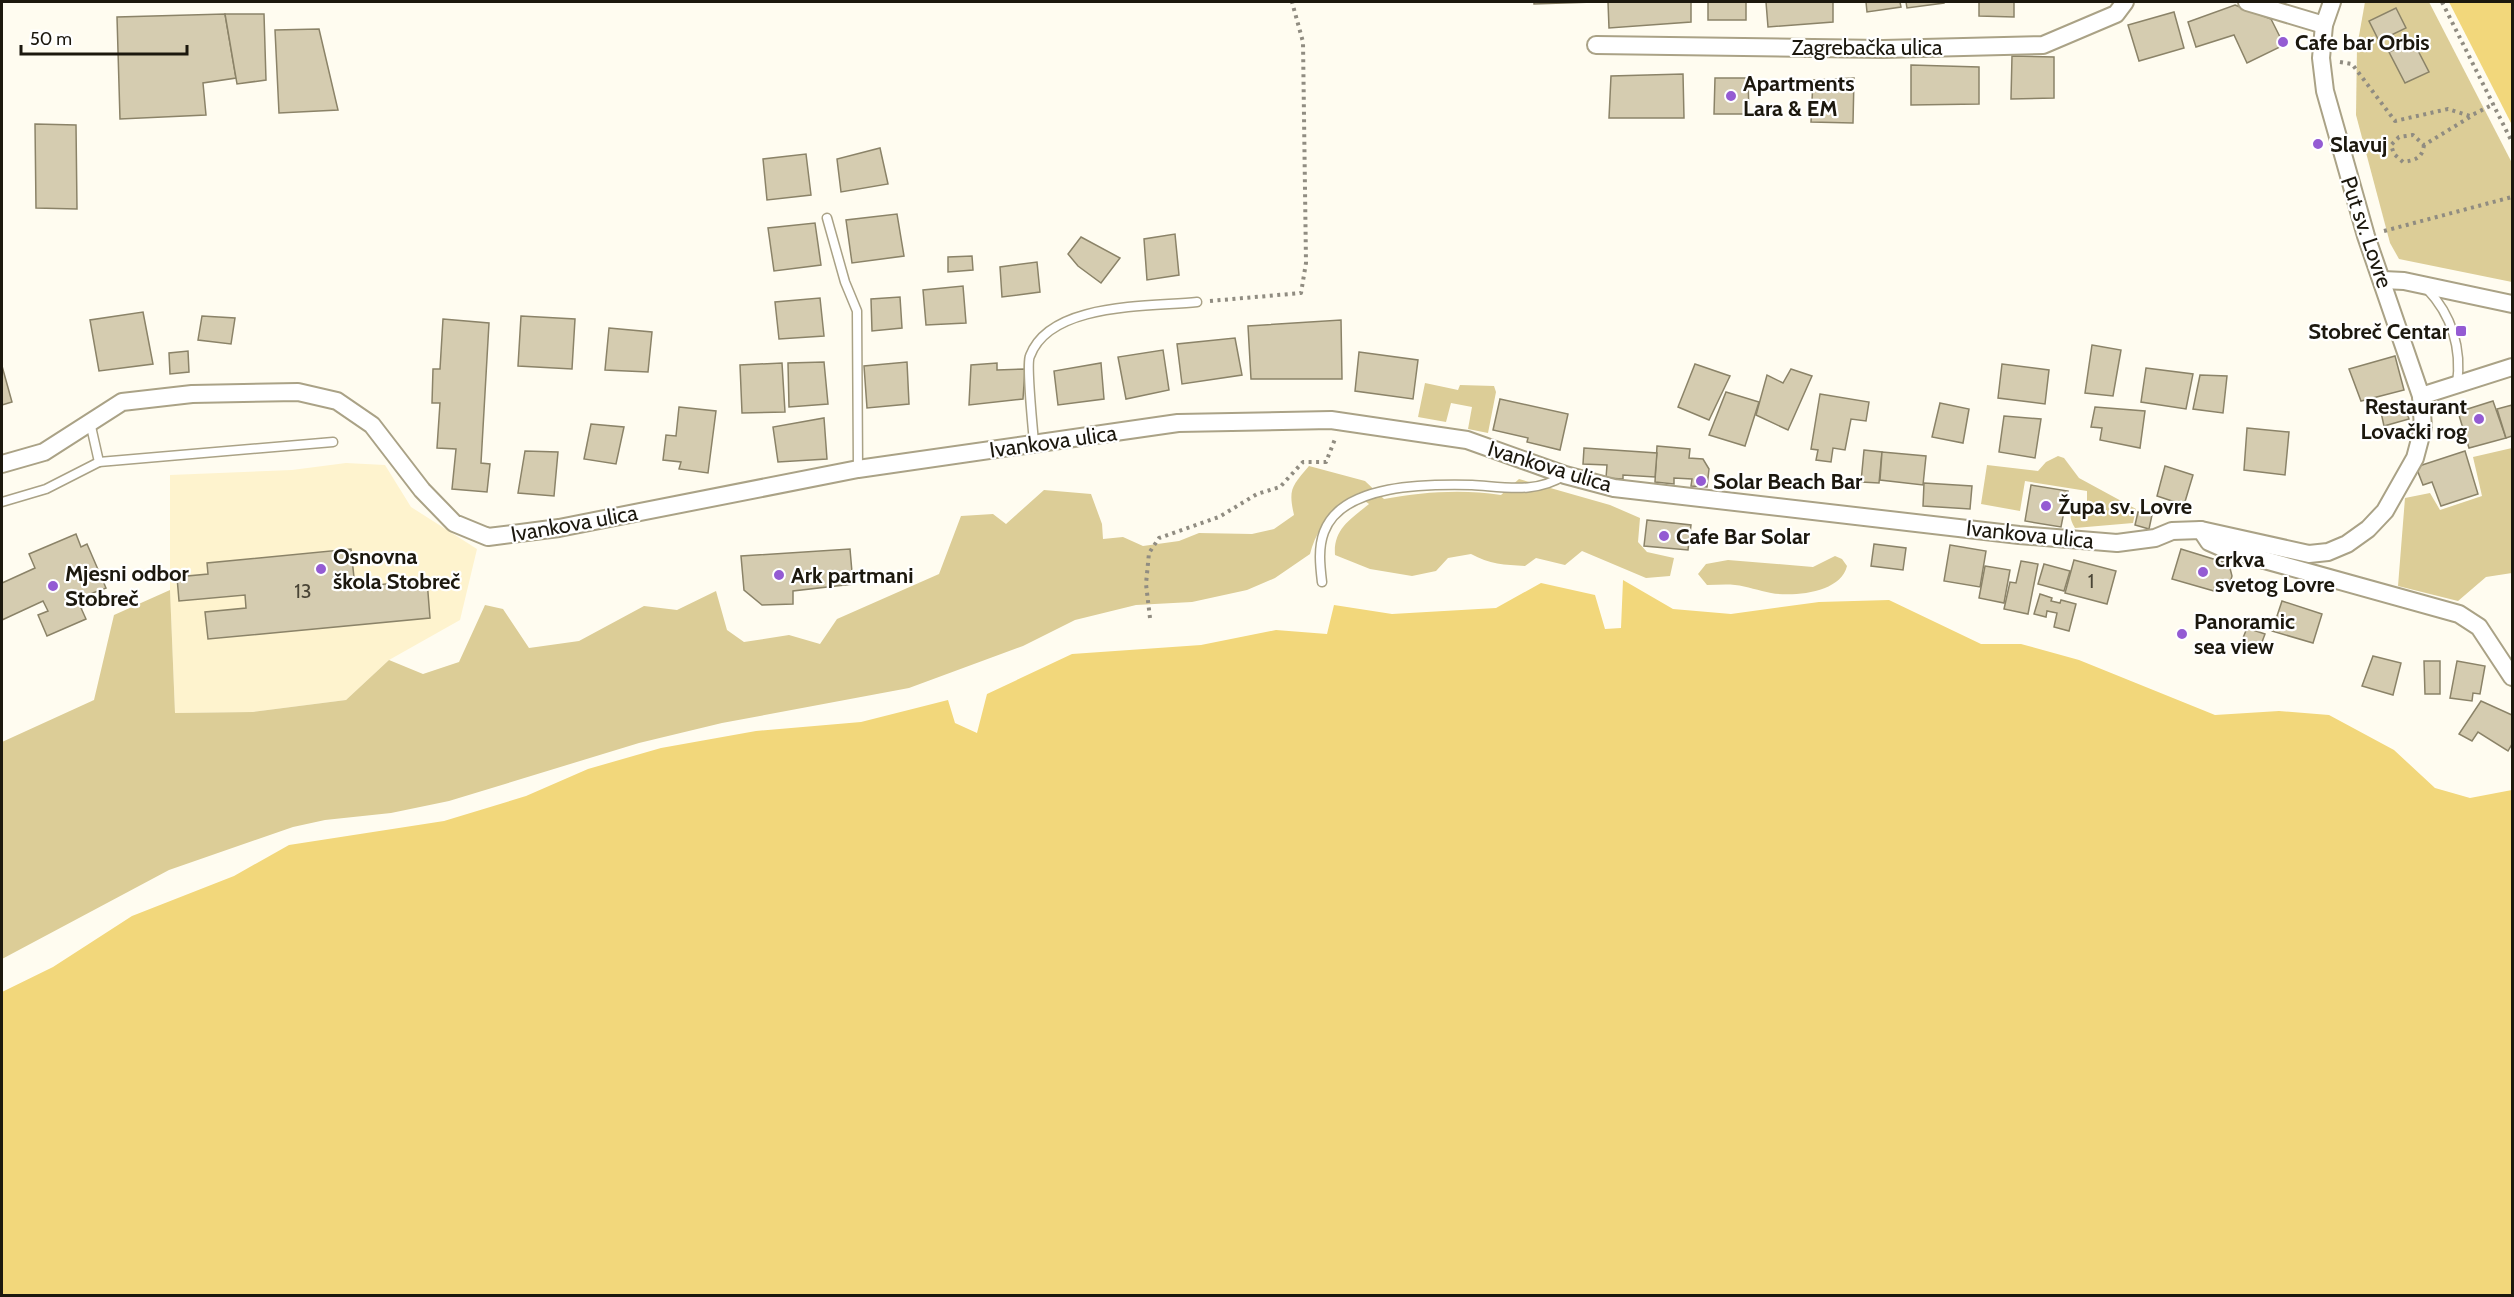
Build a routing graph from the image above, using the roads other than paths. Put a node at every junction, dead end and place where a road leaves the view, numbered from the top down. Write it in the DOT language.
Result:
graph roads {
  1 [pos="2125,2"];
  2 [pos="2247,2"];
  3 [pos="2332,2"];
  4 [pos="2324,25"];
  5 [pos="1596,45"];
  6 [pos="826,218"];
  7 [pos="2383,280"];
  8 [pos="2424,285"];
  9 [pos="1197,302"];
  10 [pos="2512,304"];
  11 [pos="2512,367"];
  12 [pos="2457,384"];
  13 [pos="2421,396"];
  14 [pos="90,421"];
  15 [pos="333,442"];
  16 [pos="1034,443"];
  17 [pos="99,462"];
  18 [pos="2,464"];
  19 [pos="858,469"];
  20 [pos="1565,475"];
  21 [pos="2,502"];
  22 [pos="2201,530"];
  23 [pos="2172,531"];
  24 [pos="1322,582"];
  25 [pos="2512,677"];
  1 -- 5 [label="street, Zagrebačka ulica"];
  2 -- 4 [label="street"];
  3 -- 4 [label="street, Put sv. Lovre"];
  4 -- 7 [label="street, Put sv. Lovre"];
  6 -- 19 [label="lane"];
  7 -- 8 [label="street"];
  7 -- 13 [label="street, Put sv. Lovre"];
  8 -- 10 [label="street"];
  8 -- 12 [label="lane"];
  9 -- 16 [label="lane"];
  11 -- 12 [label="street"];
  12 -- 13 [label="street"];
  13 -- 22 [label="street, Put sv. Lovre"];
  14 -- 17 [label="lane"];
  14 -- 18 [label="street, Ivankova ulica"];
  14 -- 19 [label="street, Ivankova ulica"];
  15 -- 17 [label="lane"];
  16 -- 19 [label="street, Ivankova ulica"];
  16 -- 20 [label="street, Ivankova ulica"];
  17 -- 21 [label="lane"];
  20 -- 23 [label="street, Ivankova ulica"];
  20 -- 24 [label="lane"];
  22 -- 23 [label="street, Put sv. Lovre"];
  22 -- 25 [label="street"];
}
